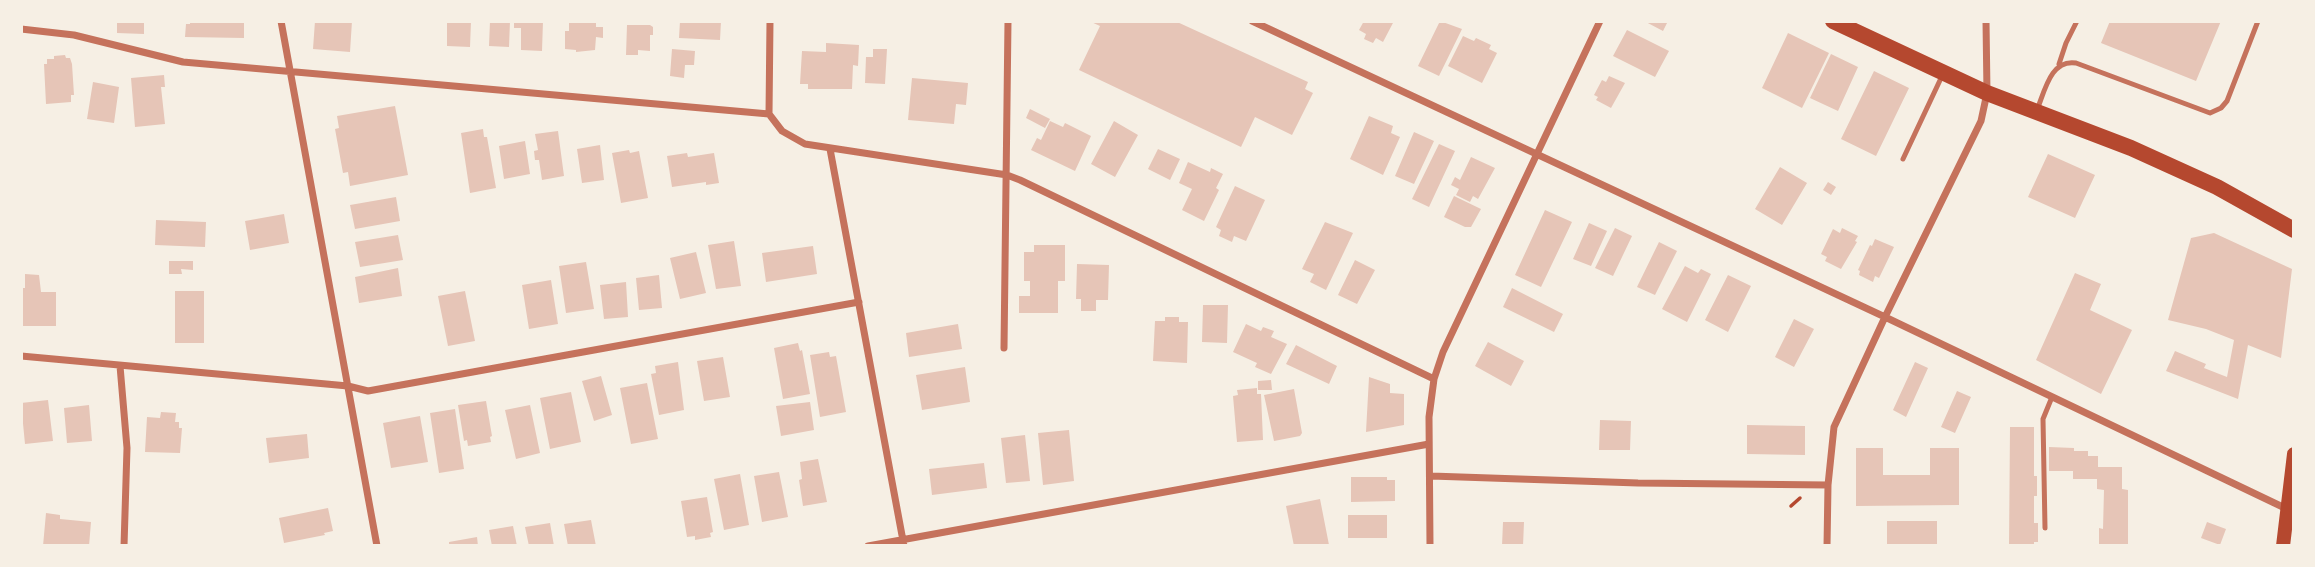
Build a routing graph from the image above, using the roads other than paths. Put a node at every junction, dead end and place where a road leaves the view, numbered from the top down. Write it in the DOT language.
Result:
graph roads {
  1 [pos="281,21"];
  2 [pos="770,21"];
  3 [pos="1008,21"];
  4 [pos="1252,21"];
  5 [pos="1600,21"];
  6 [pos="1833,21"];
  7 [pos="1986,21"];
  8 [pos="2077,21"];
  9 [pos="2258,21"];
  10 [pos="34,25"];
  11 [pos="21,29"];
  12 [pos="2059,64"];
  13 [pos="290,72"];
  14 [pos="1943,73"];
  15 [pos="1987,93"];
  16 [pos="2036,112"];
  17 [pos="769,114"];
  18 [pos="830,149"];
  19 [pos="1539,155"];
  20 [pos="1903,159"];
  21 [pos="1007,175"];
  22 [pos="2294,230"];
  23 [pos="859,303"];
  24 [pos="1885,317"];
  25 [pos="1004,348"];
  26 [pos="21,356"];
  27 [pos="120,366"];
  28 [pos="1434,379"];
  29 [pos="348,386"];
  30 [pos="2052,397"];
  31 [pos="1429,444"];
  32 [pos="2294,454"];
  33 [pos="1431,476"];
  34 [pos="1828,485"];
  35 [pos="2287,510"];
  36 [pos="2045,528"];
  37 [pos="904,543"];
  38 [pos="124,546"];
  39 [pos="377,546"];
  40 [pos="868,546"];
  41 [pos="1430,546"];
  42 [pos="1827,546"];
  43 [pos="2283,546"];
  1 -- 13 [label="street"];
  2 -- 17 [label="street"];
  3 -- 21 [label="street"];
  4 -- 19 [label="street"];
  5 -- 19 [label="street"];
  6 -- 14 [label="main road"];
  7 -- 15 [label="street"];
  8 -- 12 [label="lane"];
  9 -- 12 [label="lane"];
  10 -- 11 [label="street"];
  10 -- 13 [label="street"];
  12 -- 16 [label="lane"];
  13 -- 17 [label="street"];
  13 -- 29 [label="street"];
  14 -- 15 [label="main road"];
  14 -- 20 [label="lane"];
  15 -- 16 [label="main road"];
  15 -- 24 [label="street"];
  16 -- 22 [label="main road"];
  17 -- 18 [label="street"];
  18 -- 21 [label="street"];
  18 -- 23 [label="street"];
  19 -- 24 [label="street"];
  19 -- 28 [label="street"];
  21 -- 25 [label="street"];
  21 -- 28 [label="street"];
  23 -- 29 [label="street"];
  23 -- 37 [label="street"];
  24 -- 30 [label="street"];
  24 -- 34 [label="street"];
  26 -- 27 [label="street"];
  27 -- 29 [label="street"];
  27 -- 38 [label="street"];
  28 -- 31 [label="street"];
  29 -- 39 [label="street"];
  30 -- 35 [label="street"];
  30 -- 36 [label="lane"];
  31 -- 33 [label="street"];
  31 -- 37 [label="street"];
  32 -- 35 [label="main road"];
  33 -- 34 [label="street"];
  33 -- 41 [label="street"];
  34 -- 42 [label="street"];
  35 -- 43 [label="main road"];
  37 -- 40 [label="street"];
}
